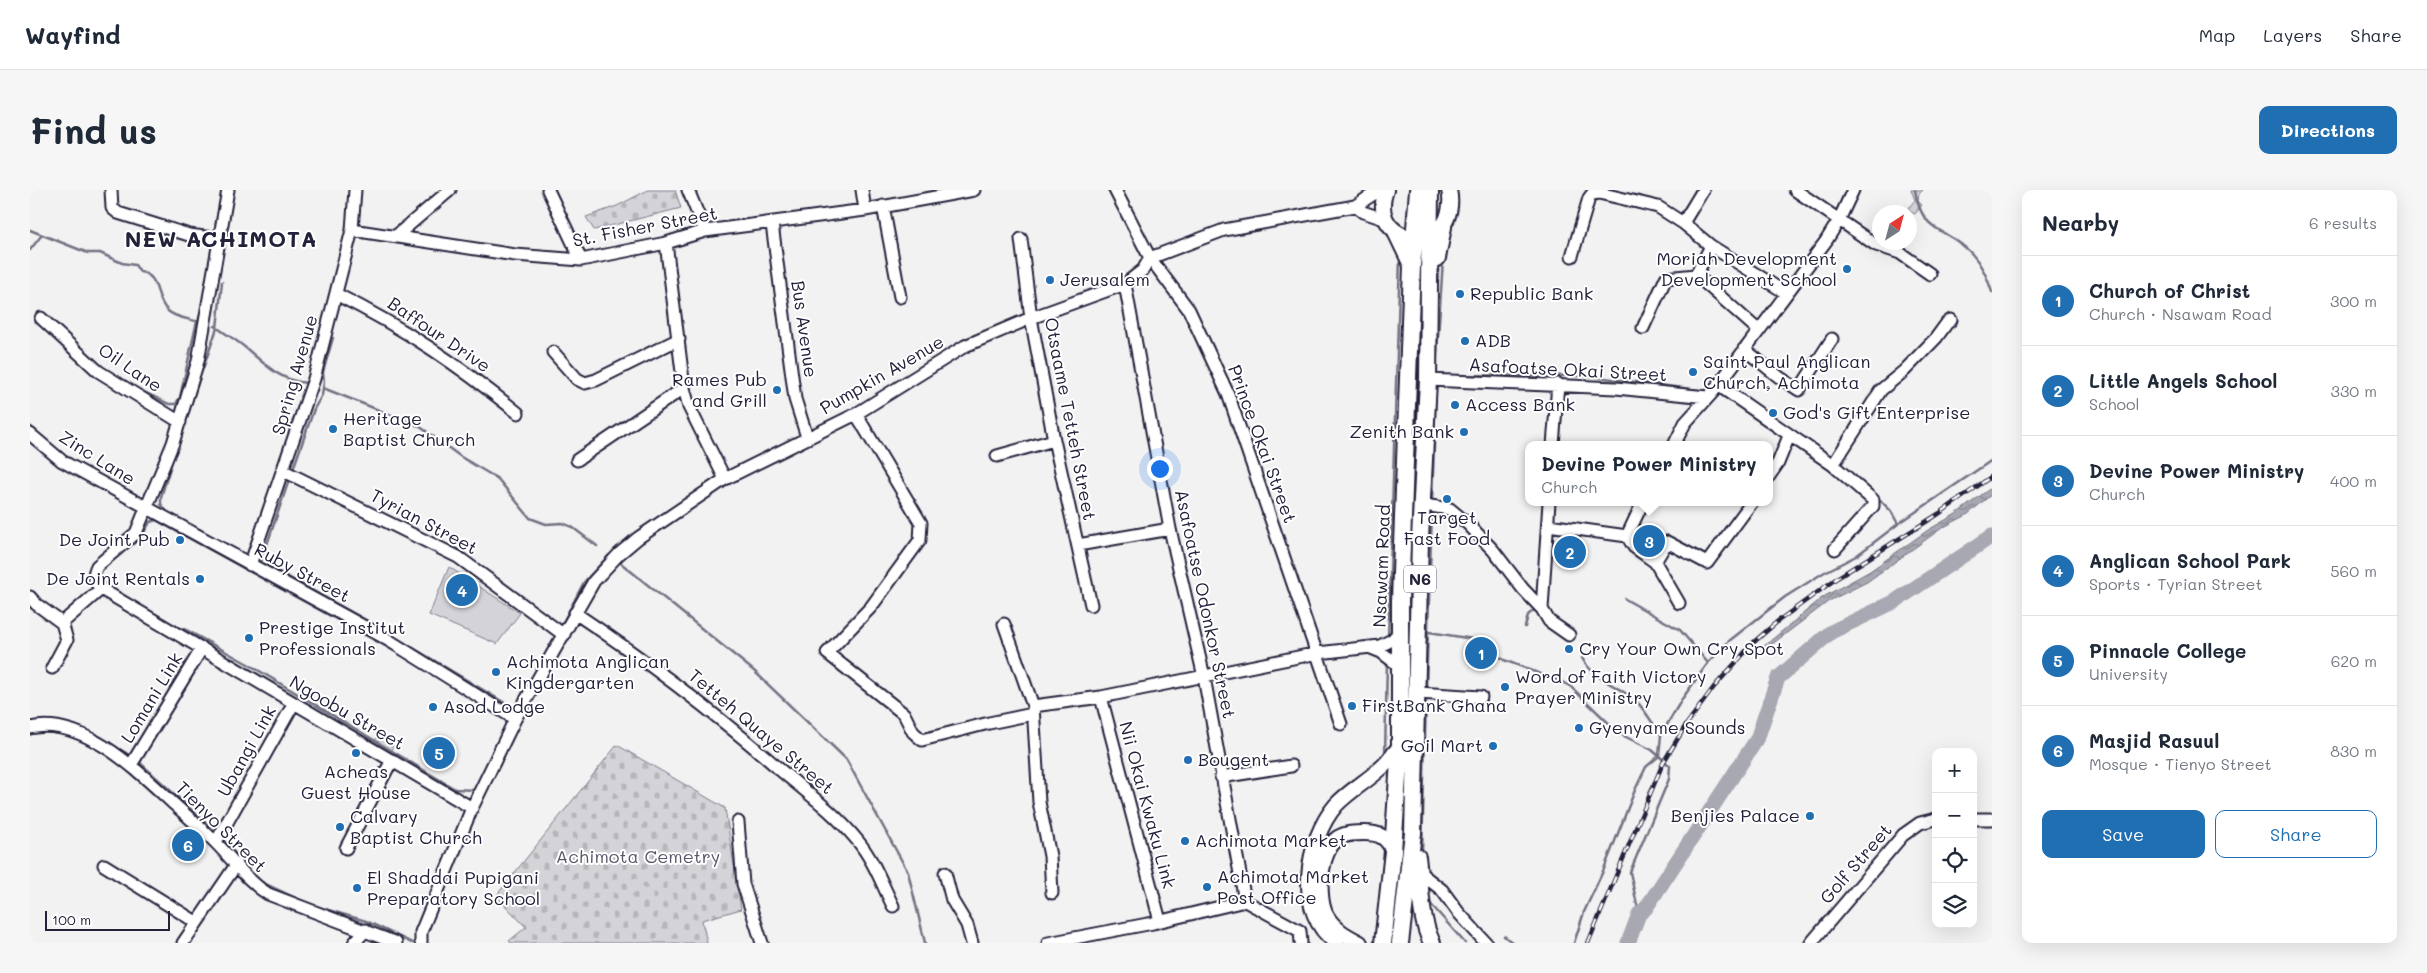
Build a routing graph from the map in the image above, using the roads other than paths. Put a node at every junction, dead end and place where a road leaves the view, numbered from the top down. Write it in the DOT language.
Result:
graph roads {
  1 [pos="228,190"];
  2 [pos="355,190"];
  3 [pos="450,190"];
  4 [pos="548,190"];
  5 [pos="688,190"];
  6 [pos="862,190"];
  7 [pos="974,190"];
  8 [pos="1116,190"];
  9 [pos="1380,190"];
  10 [pos="1386,190"];
  11 [pos="1418,190"];
  12 [pos="1430,190"];
  13 [pos="1449,190"];
  14 [pos="1703,190"];
  15 [pos="1795,190"];
  16 [pos="1852,190"];
  17 [pos="930,194"];
  18 [pos="111,196"];
  19 [pos="883,206"];
  20 [pos="1355,206"];
  21 [pos="865,210"];
  22 [pos="1384,219"];
  23 [pos="1839,220"];
  24 [pos="1683,223"];
  25 [pos="772,224"];
  26 [pos="1443,227"];
  27 [pos="352,230"];
  28 [pos="705,231"];
  29 [pos="1397,234"];
  30 [pos="396,236"];
  31 [pos="220,239"];
  32 [pos="1421,239"];
  33 [pos="1021,240"];
  34 [pos="666,243"];
  35 [pos="1711,246"];
  36 [pos="1572,256"];
  37 [pos="1150,258"];
  38 [pos="581,260"];
  39 [pos="1412,266"];
  40 [pos="1930,274"];
  41 [pos="1696,275"];
  42 [pos="1125,284"];
  43 [pos="1786,293"];
  44 [pos="336,294"];
  45 [pos="900,297"];
  46 [pos="41,318"];
  47 [pos="1031,318"];
  48 [pos="1951,320"];
  49 [pos="1428,324"];
  50 [pos="1643,328"];
  51 [pos="1758,330"];
  52 [pos="680,339"];
  53 [pos="1832,339"];
  54 [pos="1744,349"];
  55 [pos="553,352"];
  56 [pos="1428,380"];
  57 [pos="1558,384"];
  58 [pos="1718,385"];
  59 [pos="684,388"];
  60 [pos="1707,397"];
  61 [pos="518,413"];
  62 [pos="856,414"];
  63 [pos="180,422"];
  64 [pos="30,434"];
  65 [pos="1789,436"];
  66 [pos="806,438"];
  67 [pos="1054,440"];
  68 [pos="1553,441"];
  69 [pos="1676,441"];
  70 [pos="997,456"];
  71 [pos="577,460"];
  72 [pos="1833,465"];
  73 [pos="284,470"];
  74 [pos="1773,470"];
  75 [pos="725,479"];
  76 [pos="1424,505"];
  77 [pos="1550,506"];
  78 [pos="1641,506"];
  79 [pos="1749,506"];
  80 [pos="147,509"];
  81 [pos="1548,525"];
  82 [pos="1170,529"];
  83 [pos="1627,536"];
  84 [pos="1078,546"];
  85 [pos="1835,549"];
  86 [pos="1655,562"];
  87 [pos="250,565"];
  88 [pos="100,589"];
  89 [pos="30,597"];
  90 [pos="1679,604"];
  91 [pos="1091,605"];
  92 [pos="1542,609"];
  93 [pos="576,613"];
  94 [pos="62,623"];
  95 [pos="1004,624"];
  96 [pos="1399,632"];
  97 [pos="564,635"];
  98 [pos="1570,635"];
  99 [pos="1369,647"];
  100 [pos="202,648"];
  101 [pos="1318,653"];
  102 [pos="1398,665"];
  103 [pos="52,668"];
  104 [pos="1204,677"];
  105 [pos="1418,693"];
  106 [pos="1101,697"];
  107 [pos="1481,697"];
  108 [pos="294,703"];
  109 [pos="1033,710"];
  110 [pos="515,720"];
  111 [pos="1342,724"];
  112 [pos="30,728"];
  113 [pos="1400,746"];
  114 [pos="392,760"];
  115 [pos="131,766"];
  116 [pos="1291,766"];
  117 [pos="1221,777"];
  118 [pos="472,808"];
  119 [pos="1977,819"];
  120 [pos="1992,819"];
  121 [pos="1932,820"];
  122 [pos="738,822"];
  123 [pos="1413,833"];
  124 [pos="216,842"];
  125 [pos="346,848"];
  126 [pos="1393,852"];
  127 [pos="104,865"];
  128 [pos="236,865"];
  129 [pos="1419,872"];
  130 [pos="945,873"];
  131 [pos="1052,892"];
  132 [pos="1245,901"];
  133 [pos="892,906"];
  134 [pos="1160,921"];
  135 [pos="196,922"];
  136 [pos="366,930"];
  137 [pos="1056,942"];
  138 [pos="183,943"];
  139 [pos="354,943"];
  140 [pos="396,943"];
  141 [pos="421,943"];
  142 [pos="762,943"];
  143 [pos="972,943"];
  144 [pos="1301,943"];
  145 [pos="1337,943"];
  146 [pos="1360,943"];
  147 [pos="1383,943"];
  148 [pos="1400,943"];
  149 [pos="1432,943"];
  150 [pos="1486,943"];
  151 [pos="1811,943"];
  1 -- 31 [label="street"];
  2 -- 27 [label="street, Spring Avenue"];
  3 -- 30 [label="street"];
  4 -- 38 [label="street"];
  5 -- 28 [label="street"];
  6 -- 21 [label="street"];
  7 -- 17 [label="street, St. Fisher Street"];
  8 -- 37 [label="street, Prince Okai Street"];
  9 -- 20 [label="street"];
  10 -- 22 [label="main road"];
  11 -- 32 [label="highway, Nsawam Road / N6"];
  12 -- 32 [label="highway, Nsawam Road / N6"];
  13 -- 26 [label="main road"];
  14 -- 24 [label="street"];
  15 -- 23 [label="street"];
  16 -- 23 [label="street"];
  17 -- 19 [label="street, St. Fisher Street"];
  18 -- 31 [label="street"];
  19 -- 21 [label="street, St. Fisher Street"];
  19 -- 45 [label="street"];
  20 -- 22 [label="street"];
  20 -- 37 [label="street"];
  21 -- 25 [label="street, St. Fisher Street"];
  22 -- 29 [label="main road"];
  23 -- 40 [label="street"];
  23 -- 43 [label="street"];
  24 -- 35 [label="street"];
  24 -- 36 [label="street"];
  25 -- 28 [label="street, St. Fisher Street"];
  25 -- 66 [label="street, Bus Avenue"];
  26 -- 32 [label="main road"];
  26 -- 49 [label="highway"];
  27 -- 30 [label="street, St. Fisher Street"];
  27 -- 44 [label="street, Spring Avenue"];
  28 -- 34 [label="street, St. Fisher Street"];
  29 -- 32 [label="main road"];
  29 -- 39 [label="highway"];
  30 -- 38 [label="street, St. Fisher Street"];
  31 -- 63 [label="street"];
  32 -- 39 [label="highway, Nsawam Road / N6"];
  32 -- 49 [label="highway, Nsawam Road / N6"];
  33 -- 47 [label="street, Otsaame Tetteh Street"];
  34 -- 38 [label="street, St. Fisher Street"];
  34 -- 52 [label="street"];
  35 -- 41 [label="street"];
  35 -- 43 [label="street"];
  37 -- 42 [label="street, Pumpkin Avenue"];
  37 -- 101 [label="street, Prince Okai Street"];
  39 -- 96 [label="highway, Nsawam Road / N6"];
  41 -- 50 [label="street"];
  41 -- 51 [label="street"];
  42 -- 47 [label="street, Pumpkin Avenue"];
  42 -- 82 [label="street, Asafoatse Odonkor Street"];
  43 -- 51 [label="street"];
  44 -- 61 [label="street, Baffour Drive"];
  44 -- 73 [label="street, Spring Avenue"];
  46 -- 63 [label="street, Oil Lane"];
  47 -- 62 [label="street, Pumpkin Avenue"];
  47 -- 67 [label="street, Otsaame Tetteh Street"];
  48 -- 72 [label="street"];
  49 -- 56 [label="highway, Nsawam Road / N6"];
  51 -- 54 [label="street"];
  52 -- 55 [label="street"];
  52 -- 59 [label="street"];
  53 -- 54 [label="street"];
  54 -- 58 [label="street"];
  56 -- 57 [label="street, Asafoatse Okai Street"];
  56 -- 76 [label="highway, Nsawam Road / N6"];
  57 -- 60 [label="street, Asafoatse Okai Street"];
  57 -- 68 [label="street"];
  58 -- 60 [label="street"];
  58 -- 65 [label="street"];
  59 -- 71 [label="street"];
  59 -- 75 [label="street"];
  60 -- 69 [label="street"];
  62 -- 66 [label="street, Pumpkin Avenue"];
  62 -- 109 [label="street"];
  63 -- 80 [label="street"];
  64 -- 80 [label="street, Zinc Lane"];
  65 -- 72 [label="street"];
  65 -- 74 [label="street"];
  66 -- 75 [label="street, Pumpkin Avenue"];
  67 -- 70 [label="street"];
  67 -- 84 [label="street, Otsaame Tetteh Street"];
  72 -- 85 [label="street"];
  73 -- 87 [label="street, Spring Avenue"];
  73 -- 97 [label="street, Tyrian Street"];
  75 -- 93 [label="street, Pumpkin Avenue"];
  76 -- 92 [label="street"];
  76 -- 105 [label="highway, Nsawam Road / N6"];
  77 -- 81 [label="street"];
  78 -- 83 [label="street"];
  79 -- 86 [label="street"];
  80 -- 87 [label="street, Ruby Street"];
  80 -- 88 [label="street"];
  81 -- 83 [label="street"];
  81 -- 92 [label="street"];
  82 -- 84 [label="street"];
  82 -- 104 [label="street, Asafoatse Odonkor Street"];
  83 -- 86 [label="street"];
  84 -- 91 [label="street, Otsaame Tetteh Street"];
  86 -- 90 [label="street"];
  87 -- 110 [label="street, Ruby Street"];
  88 -- 94 [label="street"];
  88 -- 100 [label="street, Ngoobu Street"];
  89 -- 94 [label="street"];
  92 -- 98 [label="street"];
  93 -- 97 [label="street, Pumpkin Avenue"];
  93 -- 133 [label="street, Tetteh Quaye Street"];
  94 -- 103 [label="street"];
  95 -- 109 [label="street"];
  96 -- 99 [label="street"];
  96 -- 102 [label="highway, Nsawam Road / N6"];
  97 -- 110 [label="street, Pumpkin Avenue"];
  99 -- 101 [label="street"];
  99 -- 102 [label="street"];
  100 -- 108 [label="street, Ngoobu Street"];
  100 -- 115 [label="street, Lomani Link"];
  101 -- 104 [label="street"];
  101 -- 111 [label="street, Prince Okai Street"];
  102 -- 113 [label="highway, Nsawam Road / N6"];
  104 -- 106 [label="street"];
  104 -- 117 [label="street, Asafoatse Odonkor Street"];
  105 -- 107 [label="street"];
  105 -- 123 [label="highway, Nsawam Road / N6"];
  106 -- 109 [label="street"];
  106 -- 134 [label="street, Nii Okai Kwaku Link"];
  108 -- 114 [label="street, Ngoobu Street"];
  108 -- 124 [label="street, Ubangi Link"];
  109 -- 131 [label="street"];
  110 -- 118 [label="street, Pumpkin Avenue"];
  112 -- 115 [label="street, Tienyo Street"];
  113 -- 126 [label="highway, Nsawam Road / N6"];
  113 -- 145 [label="main road"];
  114 -- 118 [label="street, Ngoobu Street"];
  114 -- 125 [label="street"];
  115 -- 124 [label="street, Tienyo Street"];
  116 -- 117 [label="street"];
  117 -- 132 [label="street, Asafoatse Odonkor Street"];
  118 -- 141 [label="street, Pumpkin Avenue"];
  119 -- 120 [label="street"];
  121 -- 151 [label="street, Golf Street"];
  122 -- 142 [label="street"];
  123 -- 129 [label="highway"];
  123 -- 148 [label="highway, Nsawam Road / N6"];
  124 -- 128 [label="street, Tienyo Street"];
  126 -- 146 [label="main road"];
  126 -- 147 [label="highway, Nsawam Road / N6"];
  127 -- 135 [label="street"];
  128 -- 135 [label="street"];
  128 -- 136 [label="street, Tienyo Street"];
  129 -- 149 [label="highway"];
  129 -- 150 [label="street"];
  130 -- 143 [label="street"];
  132 -- 134 [label="street"];
  132 -- 144 [label="street"];
  134 -- 137 [label="street"];
  135 -- 138 [label="street"];
  136 -- 139 [label="street"];
  136 -- 140 [label="street, Tienyo Street"];
}
